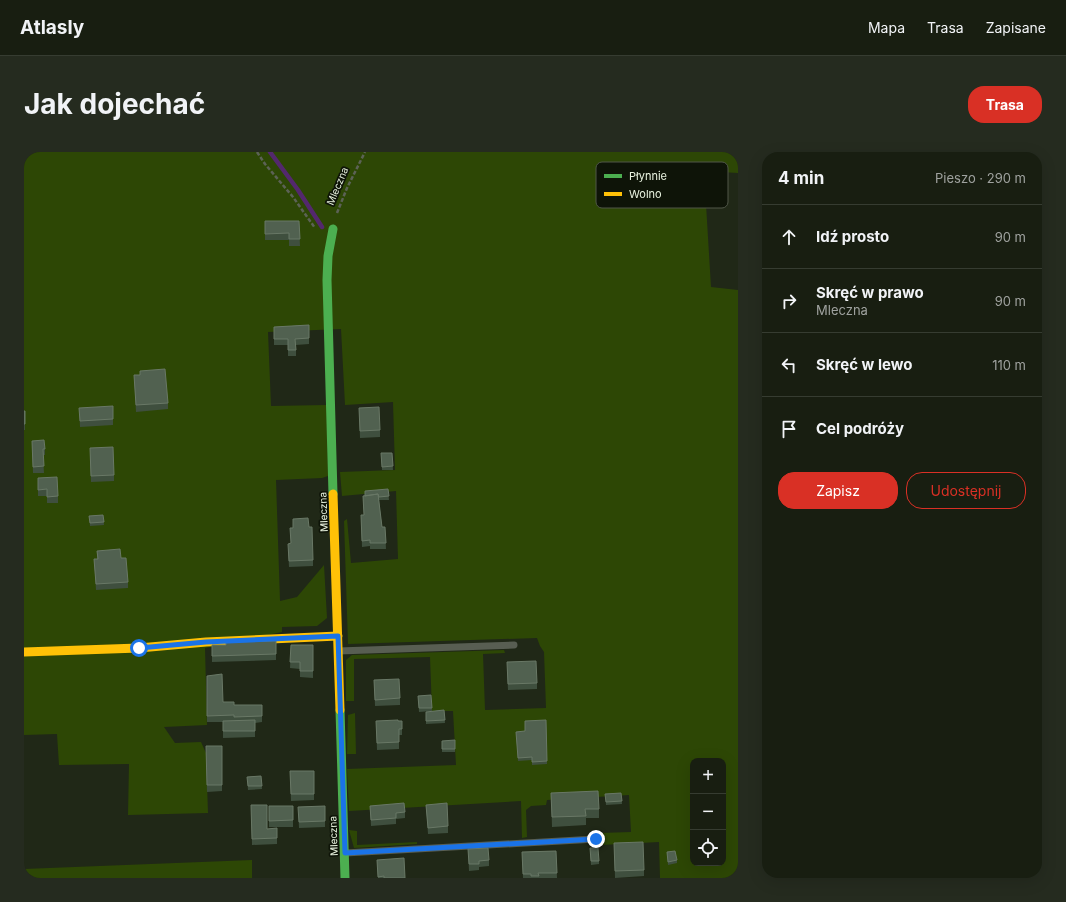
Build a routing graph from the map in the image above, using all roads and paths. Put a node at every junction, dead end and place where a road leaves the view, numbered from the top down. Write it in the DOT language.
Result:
graph roads {
  1 [pos="257,152"];
  2 [pos="365,152"];
  3 [pos="315,228"];
  4 [pos="333,229"];
  5 [pos="338,636"];
  6 [pos="514,645"];
  7 [pos="338,651"];
  8 [pos="24,652"];
  9 [pos="596,839"];
  10 [pos="345,853"];
  11 [pos="345,878"];
  1 -- 3 [label="path"];
  2 -- 4 [label="path, Mleczna"];
  4 -- 5 [label="street, Mleczna"];
  5 -- 7 [label="street, Mleczna"];
  5 -- 8 [label="street"];
  6 -- 7 [label="lane"];
  7 -- 10 [label="street, Mleczna"];
  9 -- 10 [label="lane"];
  10 -- 11 [label="street, Mleczna"];
}
